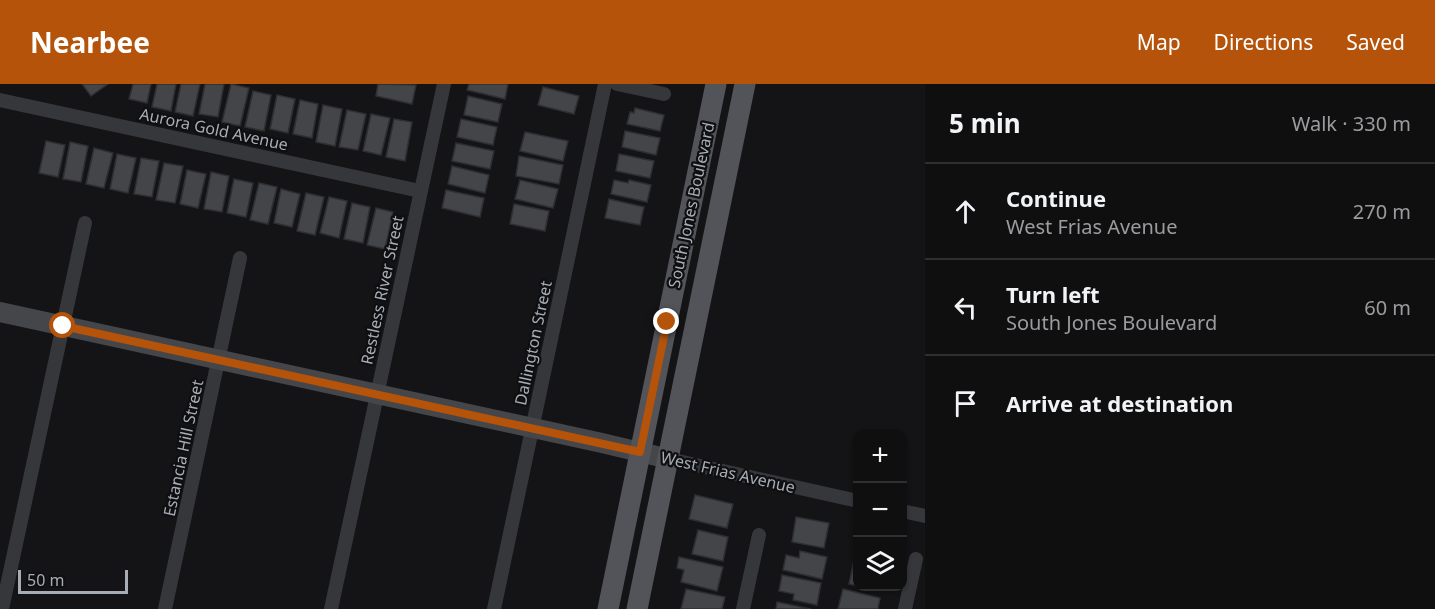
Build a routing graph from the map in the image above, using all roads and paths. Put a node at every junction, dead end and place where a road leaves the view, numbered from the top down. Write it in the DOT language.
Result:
graph roads {
  1 [pos="444,84"];
  2 [pos="605,84"];
  3 [pos="617,84"];
  4 [pos="716,84"];
  5 [pos="745,84"];
  6 [pos="664,94"];
  7 [pos="0,100"];
  8 [pos="420,191"];
  9 [pos="85,223"];
  10 [pos="240,258"];
  11 [pos="0,312"];
  12 [pos="63,326"];
  13 [pos="218,359"];
  14 [pos="377,394"];
  15 [pos="532,428"];
  16 [pos="640,452"];
  17 [pos="669,459"];
  18 [pos="853,500"];
  19 [pos="907,512"];
  20 [pos="925,516"];
  21 [pos="759,535"];
  22 [pos="916,559"];
  23 [pos="2,609"];
  24 [pos="165,609"];
  25 [pos="331,609"];
  26 [pos="494,609"];
  27 [pos="608,609"];
  28 [pos="637,609"];
  29 [pos="743,609"];
  30 [pos="905,609"];
  1 -- 8 [label="street, Restless River Street"];
  2 -- 15 [label="street, Dallington Street"];
  3 -- 6 [label="street"];
  4 -- 16 [label="main road, South Jones Boulevard"];
  5 -- 17 [label="main road, South Jones Boulevard"];
  7 -- 8 [label="street, Aurora Gold Avenue"];
  8 -- 14 [label="street, Restless River Street"];
  9 -- 12 [label="street"];
  10 -- 13 [label="street, Estancia Hill Street"];
  11 -- 12 [label="street, West Frias Avenue"];
  12 -- 13 [label="street, West Frias Avenue"];
  12 -- 23 [label="street"];
  13 -- 14 [label="street, West Frias Avenue"];
  13 -- 24 [label="street, Estancia Hill Street"];
  14 -- 15 [label="street, West Frias Avenue"];
  14 -- 25 [label="street, Restless River Street"];
  15 -- 16 [label="street, West Frias Avenue"];
  15 -- 26 [label="street, Dallington Street"];
  16 -- 17 [label="street, West Frias Avenue"];
  16 -- 27 [label="main road, South Jones Boulevard"];
  17 -- 18 [label="street, West Frias Avenue"];
  17 -- 28 [label="main road, South Jones Boulevard"];
  19 -- 20 [label="street"];
  21 -- 29 [label="street"];
  22 -- 30 [label="street"];
}
